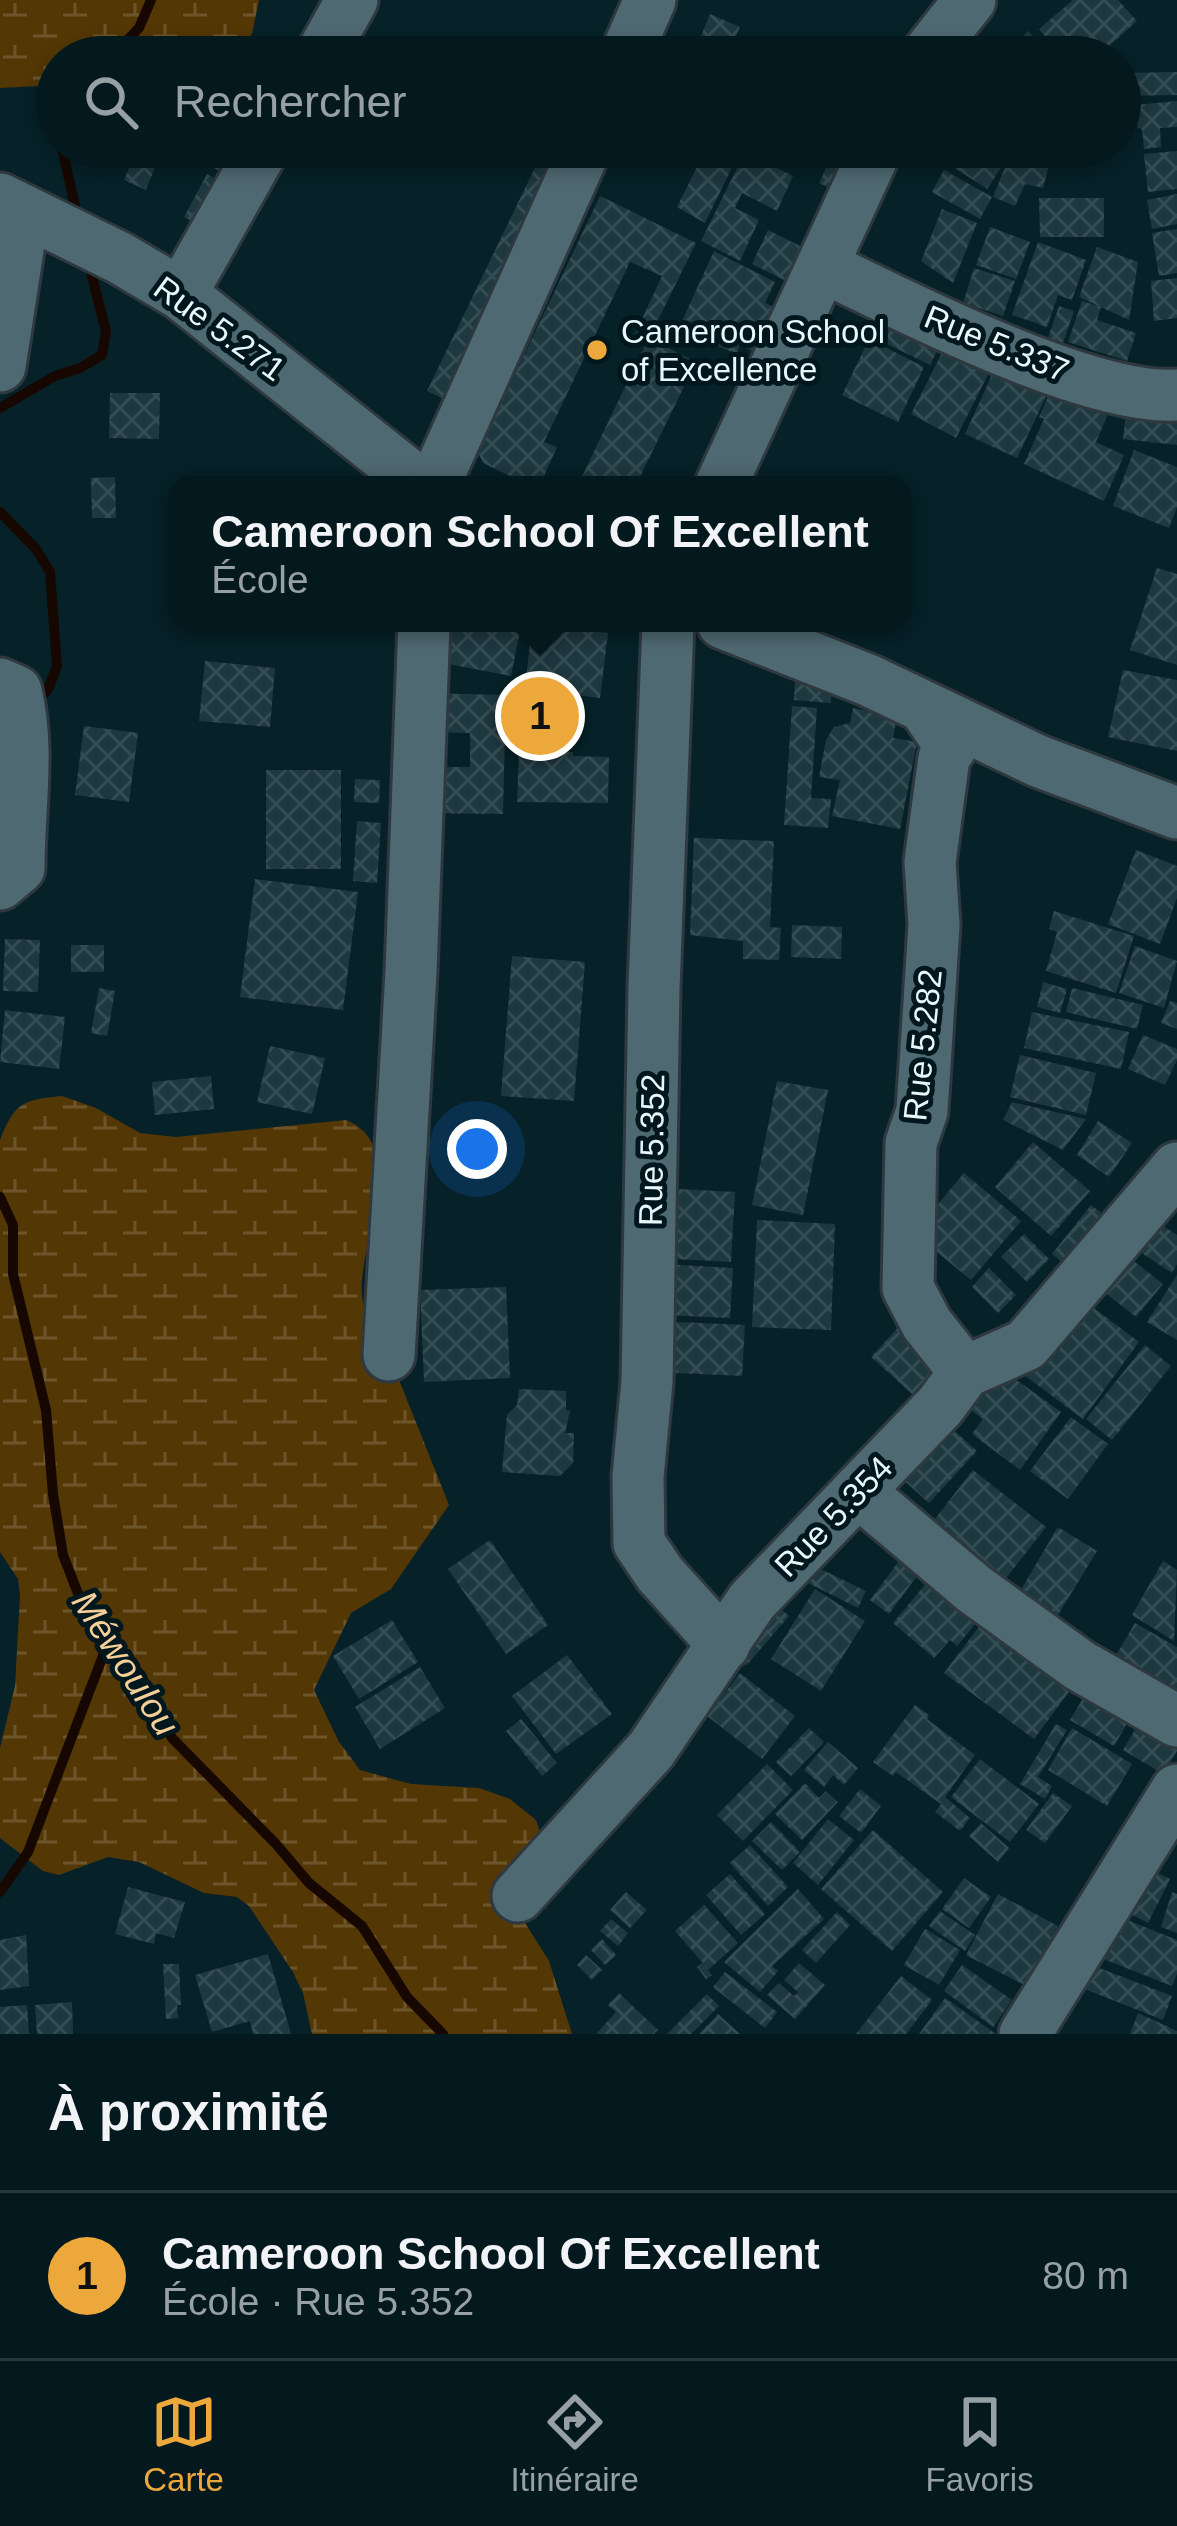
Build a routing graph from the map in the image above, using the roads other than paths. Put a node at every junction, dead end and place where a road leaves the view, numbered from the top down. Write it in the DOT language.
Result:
graph roads {
  1 [pos="352,0"];
  2 [pos="650,0"];
  3 [pos="970,0"];
  4 [pos="332,36"];
  5 [pos="634,36"];
  6 [pos="942,36"];
  7 [pos="252,168"];
  8 [pos="577,168"];
  9 [pos="868,168"];
  10 [pos="8,214"];
  11 [pos="824,267"];
  12 [pos="181,294"];
  13 [pos="0,366"];
  14 [pos="1177,395"];
  15 [pos="410,476"];
  16 [pos="438,476"];
  17 [pos="725,476"];
  18 [pos="424,632"];
  19 [pos="668,632"];
  20 [pos="746,632"];
  21 [pos="0,685"];
  22 [pos="927,711"];
  23 [pos="1177,813"];
  24 [pos="0,884"];
  25 [pos="1177,1168"];
  26 [pos="389,1355"];
  27 [pos="965,1372"];
  28 [pos="858,1491"];
  29 [pos="724,1645"];
  30 [pos="1177,1721"];
  31 [pos="1177,1790"];
  32 [pos="518,1896"];
  33 [pos="1025,2034"];
  1 -- 4 [label="street"];
  2 -- 5 [label="street"];
  3 -- 6 [label="street"];
  7 -- 12 [label="street"];
  8 -- 16 [label="street"];
  9 -- 11 [label="street"];
  10 -- 12 [label="street, Rue 5.271"];
  10 -- 13 [label="street"];
  11 -- 14 [label="street, Rue 5.337"];
  11 -- 17 [label="street"];
  12 -- 15 [label="street, Rue 5.271"];
  18 -- 26 [label="street"];
  19 -- 29 [label="street, Rue 5.352"];
  20 -- 22 [label="street"];
  21 -- 24 [label="street"];
  22 -- 23 [label="street"];
  22 -- 27 [label="street, Rue 5.282"];
  25 -- 27 [label="street, Rue 5.354"];
  27 -- 28 [label="street, Rue 5.354"];
  28 -- 29 [label="street, Rue 5.354"];
  28 -- 30 [label="street"];
  29 -- 32 [label="street, Rue 5.354"];
  31 -- 33 [label="street"];
}
